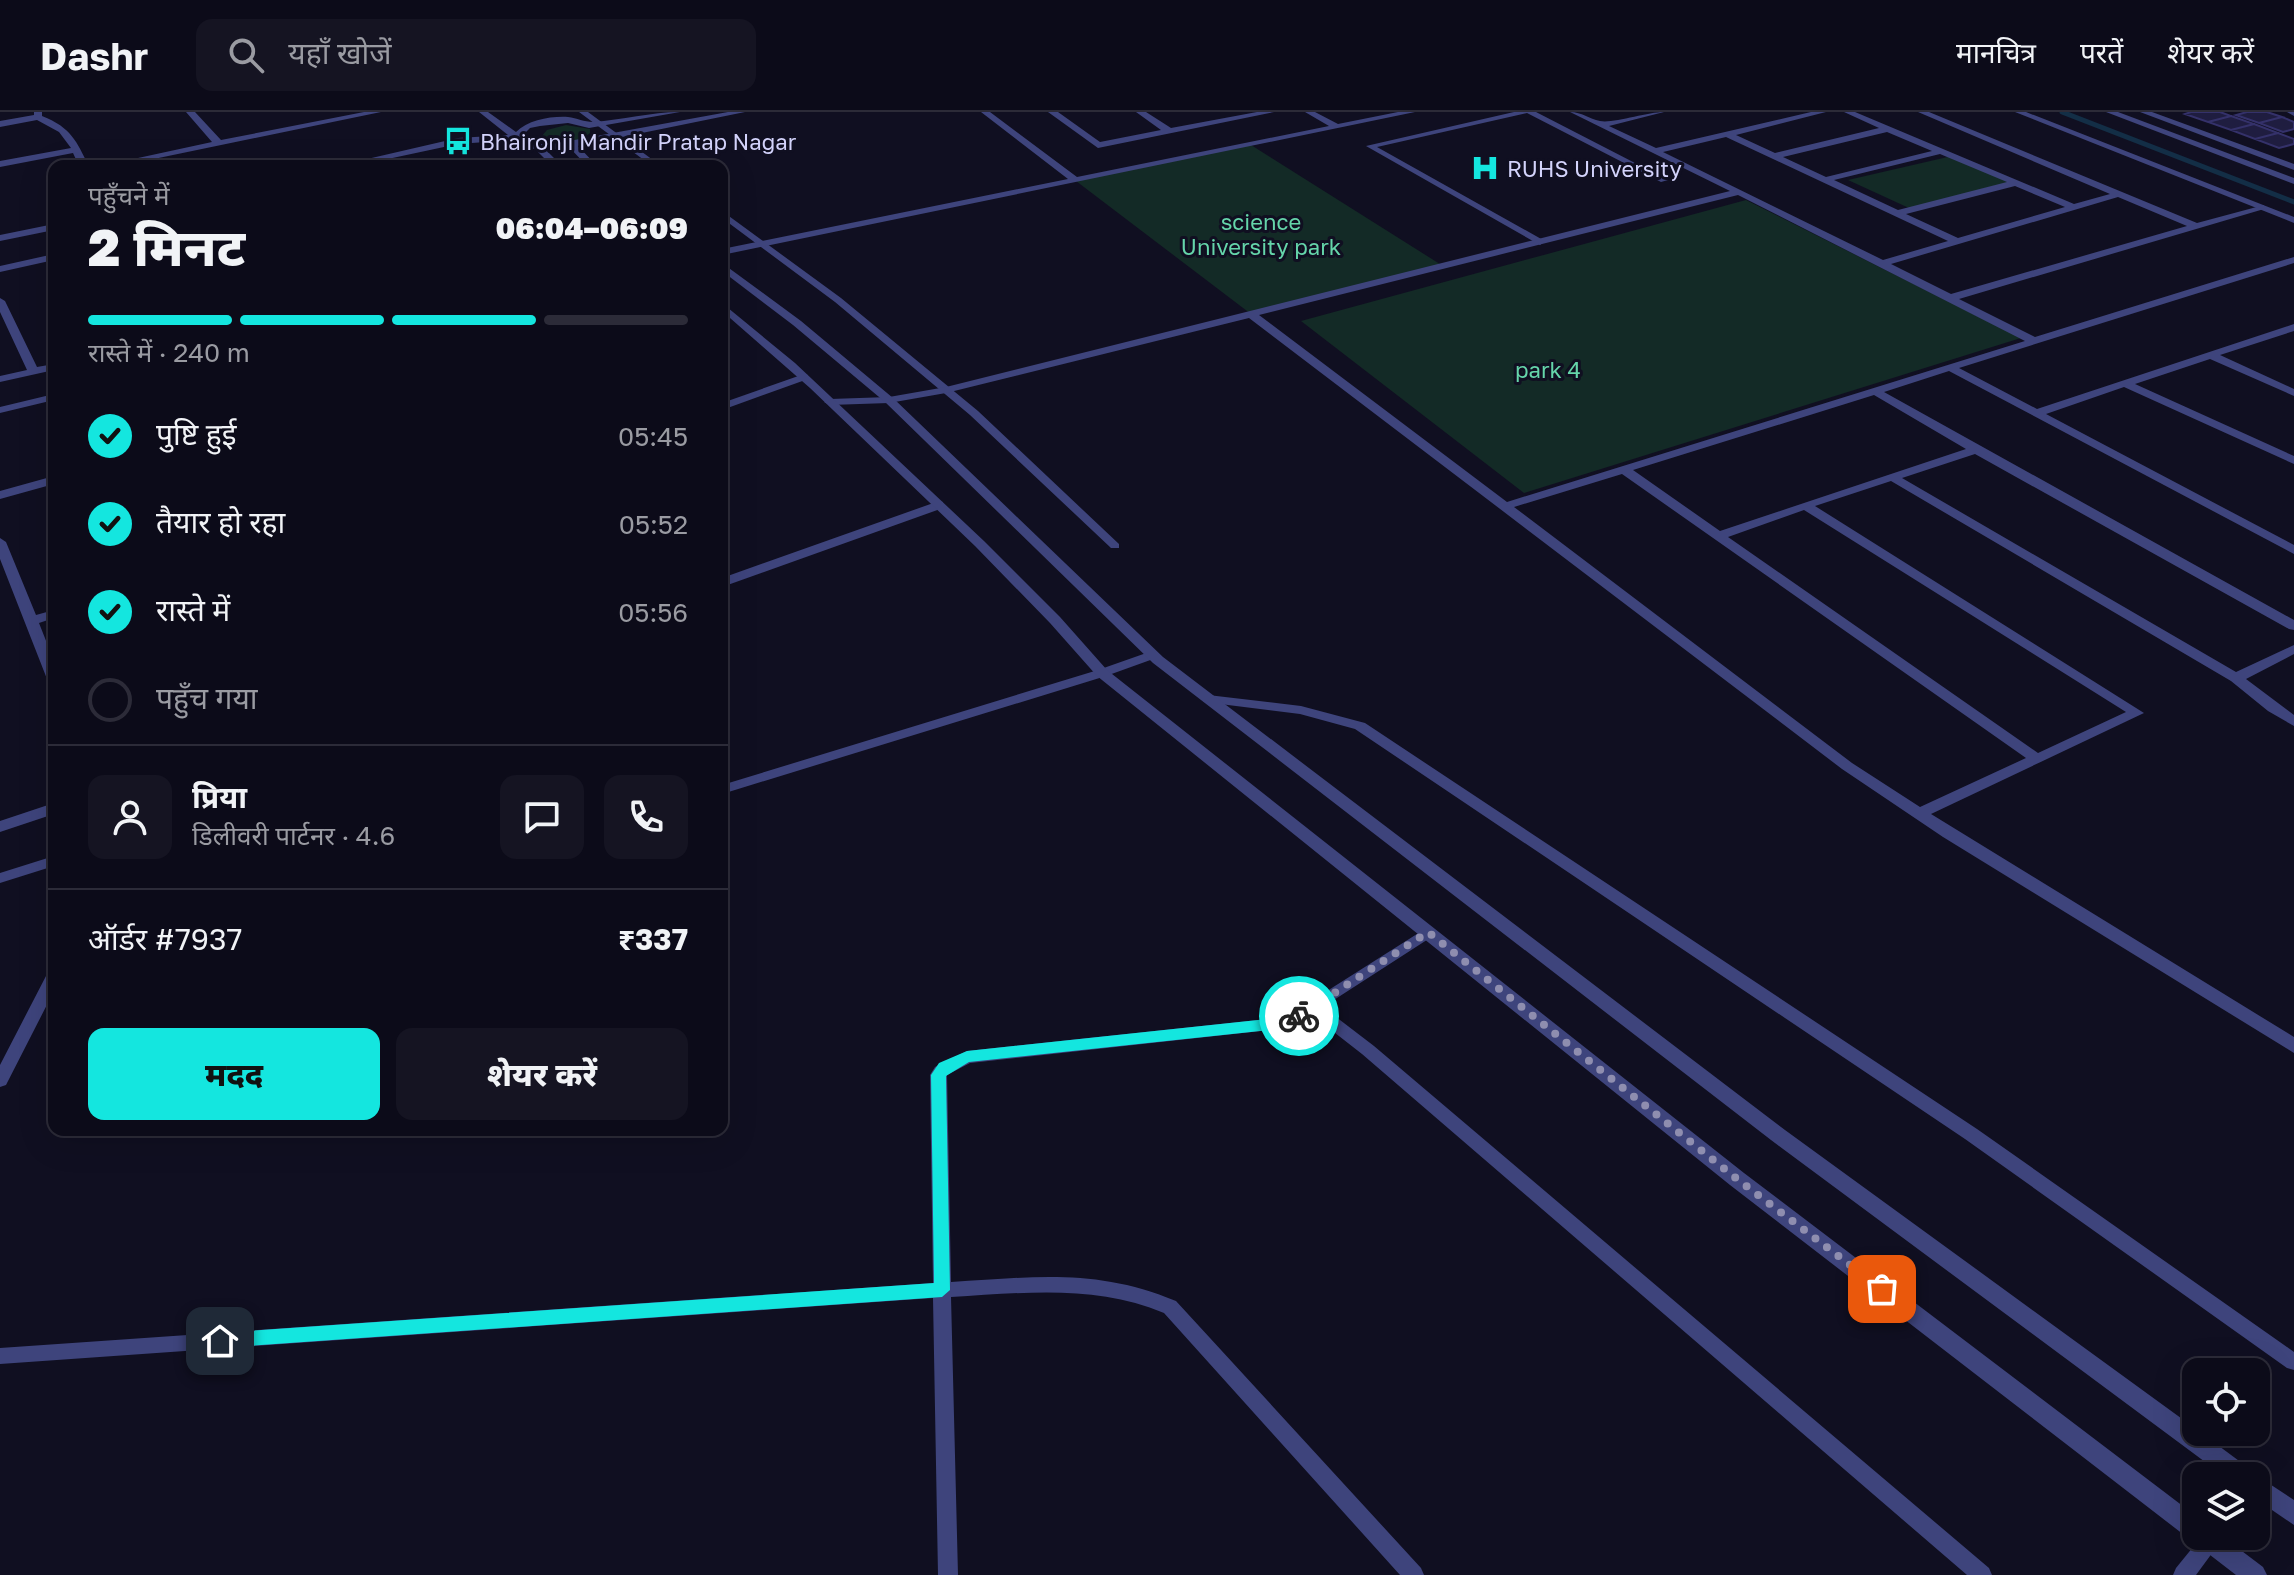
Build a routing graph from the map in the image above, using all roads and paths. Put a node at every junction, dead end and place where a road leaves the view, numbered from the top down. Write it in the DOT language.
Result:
graph roads {
  1 [pos="190,112"];
  2 [pos="317,112"];
  3 [pos="377,112"];
  4 [pos="483,112"];
  5 [pos="548,112"];
  6 [pos="583,112"];
  7 [pos="676,112"];
  8 [pos="741,112"];
  9 [pos="985,112"];
  10 [pos="1052,112"];
  11 [pos="1142,112"];
  12 [pos="1270,112"];
  13 [pos="1309,112"];
  14 [pos="1340,112"];
  15 [pos="1411,112"];
  16 [pos="1527,112"];
  17 [pos="1574,112"];
  18 [pos="1660,112"];
  19 [pos="1822,112"];
  20 [pos="1848,112"];
  21 [pos="1922,112"];
  22 [pos="2019,112"];
  23 [pos="2110,112"];
  24 [pos="2144,112"];
  25 [pos="38,114"];
  26 [pos="568,120"];
  27 [pos="326,122"];
  28 [pos="1359,123"];
  29 [pos="0,124"];
  30 [pos="593,124"];
  31 [pos="502,125"];
  32 [pos="1601,125"];
  33 [pos="1337,127"];
  34 [pos="1888,129"];
  35 [pos="1170,132"];
  36 [pos="1727,134"];
  37 [pos="615,135"];
  38 [pos="516,137"];
  39 [pos="458,141"];
  40 [pos="219,144"];
  41 [pos="572,145"];
  42 [pos="539,148"];
  43 [pos="78,149"];
  44 [pos="1655,151"];
  45 [pos="1941,151"];
  46 [pos="1774,156"];
  47 [pos="82,160"];
  48 [pos="137,160"];
  49 [pos="370,160"];
  50 [pos="551,160"];
  51 [pos="586,160"];
  52 [pos="649,160"];
  53 [pos="0,164"];
  54 [pos="2294,167"];
  55 [pos="1664,180"];
  56 [pos="1824,180"];
  57 [pos="1076,181"];
  58 [pos="2294,181"];
  59 [pos="2015,183"];
  60 [pos="1739,192"];
  61 [pos="2119,194"];
  62 [pos="2073,207"];
  63 [pos="2261,207"];
  64 [pos="1897,213"];
  65 [pos="728,218"];
  66 [pos="2294,220"];
  67 [pos="2196,226"];
  68 [pos="48,228"];
  69 [pos="0,238"];
  70 [pos="1957,241"];
  71 [pos="1540,242"];
  72 [pos="763,244"];
  73 [pos="728,251"];
  74 [pos="48,258"];
  75 [pos="2294,260"];
  76 [pos="1882,263"];
  77 [pos="0,269"];
  78 [pos="728,271"];
  79 [pos="1950,298"];
  80 [pos="0,301"];
  81 [pos="728,311"];
  82 [pos="1251,314"];
  83 [pos="2294,327"];
  84 [pos="2034,341"];
  85 [pos="2211,355"];
  86 [pos="1949,367"];
  87 [pos="48,368"];
  88 [pos="33,371"];
  89 [pos="804,377"];
  90 [pos="0,379"];
  91 [pos="2126,384"];
  92 [pos="946,390"];
  93 [pos="1875,391"];
  94 [pos="2294,393"];
  95 [pos="48,398"];
  96 [pos="889,400"];
  97 [pos="830,402"];
  98 [pos="728,405"];
  99 [pos="0,410"];
  100 [pos="2036,413"];
  101 [pos="1976,450"];
  102 [pos="2294,460"];
  103 [pos="1623,469"];
  104 [pos="1892,477"];
  105 [pos="48,482"];
  106 [pos="0,495"];
  107 [pos="939,505"];
  108 [pos="1805,505"];
  109 [pos="1506,506"];
  110 [pos="1718,536"];
  111 [pos="0,542"];
  112 [pos="1115,546"];
  113 [pos="2294,550"];
  114 [pos="6,569"];
  115 [pos="728,581"];
  116 [pos="48,616"];
  117 [pos="31,621"];
  118 [pos="2294,626"];
  119 [pos="2294,649"];
  120 [pos="1152,655"];
  121 [pos="48,664"];
  122 [pos="1102,673"];
  123 [pos="2236,678"];
  124 [pos="1208,699"];
  125 [pos="2294,721"];
  126 [pos="2037,759"];
  127 [pos="728,788"];
  128 [pos="48,810"];
  129 [pos="1919,813"];
  130 [pos="0,827"];
  131 [pos="48,863"];
  132 [pos="0,878"];
  133 [pos="1428,932"];
  134 [pos="48,988"];
  135 [pos="1312,1007"];
  136 [pos="2294,1046"];
  137 [pos="0,1081"];
  138 [pos="942,1290"];
  139 [pos="0,1356"];
  140 [pos="2294,1362"];
  141 [pos="2223,1462"];
  142 [pos="2270,1496"];
  143 [pos="2294,1514"];
  144 [pos="2182,1519"];
  145 [pos="2196,1550"];
  146 [pos="2222,1550"];
  147 [pos="948,1575"];
  148 [pos="1414,1575"];
  149 [pos="1982,1575"];
  150 [pos="2183,1575"];
  151 [pos="2255,1575"];
  1 -- 40 [label="street"];
  2 -- 27 [label="street"];
  3 -- 27 [label="street"];
  4 -- 31 [label="street"];
  5 -- 26 [label="street"];
  6 -- 30 [label="lane"];
  7 -- 30 [label="street"];
  8 -- 37 [label="street"];
  9 -- 57 [label="street"];
  10 -- 35 [label="street"];
  11 -- 35 [label="street"];
  12 -- 35 [label="street"];
  13 -- 33 [label="street"];
  14 -- 28 [label="street"];
  15 -- 28 [label="street"];
  16 -- 55 [label="lane"];
  16 -- 71 [label="lane"];
  17 -- 32 [label="street"];
  18 -- 32 [label="street"];
  19 -- 36 [label="street"];
  20 -- 34 [label="street"];
  21 -- 61 [label="street"];
  22 -- 63 [label="lane"];
  23 -- 58 [label="street"];
  24 -- 54 [label="street"];
  25 -- 29 [label="street"];
  25 -- 43 [label="street"];
  26 -- 30 [label="street"];
  26 -- 38 [label="street"];
  27 -- 40 [label="street"];
  28 -- 33 [label="street"];
  30 -- 37 [label="lane"];
  30 -- 41 [label="street"];
  31 -- 38 [label="street"];
  31 -- 39 [label="street"];
  32 -- 44 [label="street"];
  33 -- 57 [label="street"];
  34 -- 45 [label="street"];
  34 -- 46 [label="street"];
  36 -- 44 [label="street"];
  36 -- 46 [label="street"];
  37 -- 41 [label="street"];
  37 -- 52 [label="lane"];
  38 -- 39 [label="street"];
  38 -- 42 [label="street"];
  39 -- 49 [label="street"];
  40 -- 48 [label="street"];
  41 -- 42 [label="street"];
  41 -- 51 [label="street"];
  42 -- 50 [label="street"];
  43 -- 47 [label="street"];
  43 -- 53 [label="street"];
  44 -- 60 [label="street"];
  45 -- 56 [label="street"];
  45 -- 59 [label="street"];
  46 -- 56 [label="street"];
  56 -- 64 [label="street"];
  57 -- 72 [label="street"];
  59 -- 62 [label="street"];
  59 -- 64 [label="street"];
  60 -- 71 [label="street"];
  60 -- 76 [label="street"];
  61 -- 62 [label="street"];
  61 -- 67 [label="street"];
  62 -- 70 [label="street"];
  63 -- 66 [label="lane"];
  63 -- 67 [label="street"];
  64 -- 70 [label="street"];
  65 -- 72 [label="lane"];
  67 -- 79 [label="street"];
  68 -- 69 [label="street"];
  70 -- 76 [label="street"];
  71 -- 82 [label="street"];
  72 -- 73 [label="street"];
  72 -- 92 [label="lane"];
  74 -- 77 [label="street"];
  75 -- 84 [label="street"];
  76 -- 79 [label="street"];
  78 -- 96 [label="street"];
  79 -- 84 [label="street"];
  80 -- 88 [label="street"];
  81 -- 89 [label="street"];
  82 -- 92 [label="street"];
  82 -- 109 [label="street"];
  83 -- 85 [label="street"];
  84 -- 86 [label="street"];
  85 -- 91 [label="street"];
  85 -- 94 [label="street"];
  86 -- 93 [label="street"];
  86 -- 100 [label="street"];
  87 -- 88 [label="street"];
  88 -- 90 [label="street"];
  89 -- 97 [label="street"];
  89 -- 98 [label="street"];
  91 -- 100 [label="street"];
  91 -- 102 [label="street"];
  92 -- 96 [label="street"];
  92 -- 112 [label="lane"];
  93 -- 101 [label="street"];
  93 -- 103 [label="street"];
  95 -- 99 [label="street"];
  96 -- 97 [label="street"];
  96 -- 120 [label="street"];
  97 -- 107 [label="street"];
  100 -- 113 [label="street"];
  101 -- 104 [label="street"];
  101 -- 118 [label="street"];
  103 -- 109 [label="street"];
  103 -- 110 [label="street"];
  104 -- 108 [label="street"];
  104 -- 123 [label="street"];
  105 -- 106 [label="street"];
  107 -- 115 [label="street"];
  107 -- 122 [label="street"];
  108 -- 110 [label="street"];
  108 -- 126 [label="street"];
  109 -- 129 [label="street"];
  110 -- 126 [label="street"];
  111 -- 114 [label="street"];
  114 -- 117 [label="street"];
  116 -- 117 [label="street"];
  117 -- 121 [label="street"];
  119 -- 123 [label="street"];
  120 -- 122 [label="lane"];
  120 -- 124 [label="street"];
  122 -- 127 [label="lane"];
  122 -- 133 [label="street"];
  123 -- 125 [label="street"];
  124 -- 140 [label="lane"];
  124 -- 141 [label="street"];
  126 -- 129 [label="street"];
  128 -- 130 [label="street"];
  129 -- 136 [label="street"];
  131 -- 132 [label="lane"];
  133 -- 135 [label="lane"];
  133 -- 144 [label="street"];
  134 -- 137 [label="lane"];
  135 -- 138 [label="lane"];
  135 -- 149 [label="lane"];
  138 -- 139 [label="lane"];
  138 -- 147 [label="lane"];
  138 -- 148 [label="lane"];
  142 -- 143 [label="street"];
  145 -- 150 [label="lane"];
  146 -- 151 [label="street"];
}
